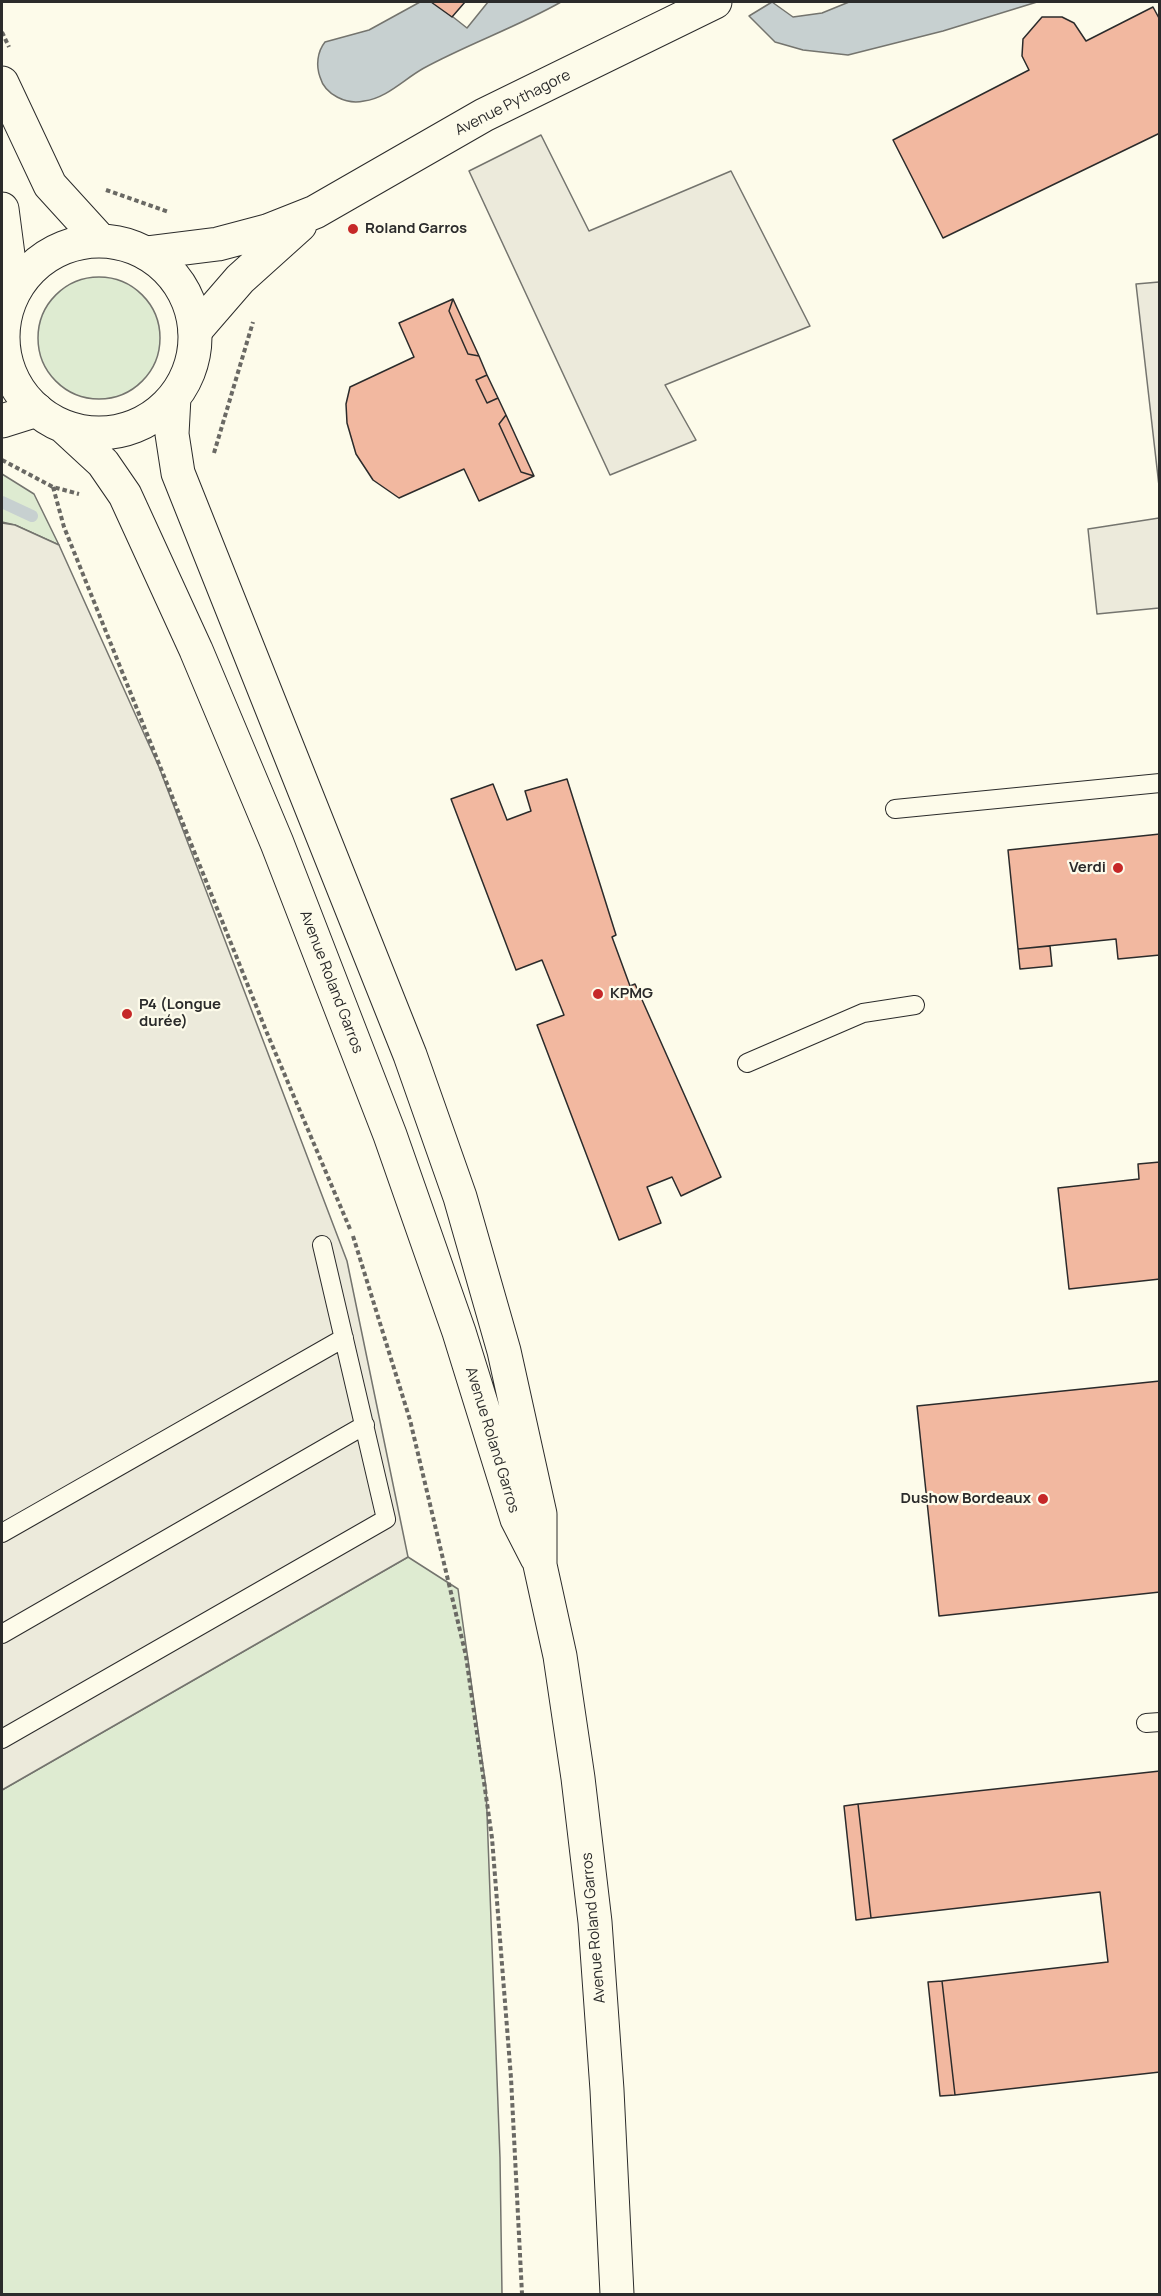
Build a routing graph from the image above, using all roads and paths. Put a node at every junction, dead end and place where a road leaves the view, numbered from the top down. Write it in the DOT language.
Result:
graph roads {
  1 [pos="715,2"];
  2 [pos="2,83"];
  3 [pos="97,187"];
  4 [pos="2,209"];
  5 [pos="315,212"];
  6 [pos="180,216"];
  7 [pos="101,241"];
  8 [pos="146,254"];
  9 [pos="13,293"];
  10 [pos="252,311"];
  11 [pos="195,331"];
  12 [pos="2,340"];
  13 [pos="174,397"];
  14 [pos="37,410"];
  15 [pos="2,421"];
  16 [pos="64,427"];
  17 [pos="213,456"];
  18 [pos="2,460"];
  19 [pos="53,487"];
  20 [pos="1160,783"];
  21 [pos="895,809"];
  22 [pos="915,1005"];
  23 [pos="747,1063"];
  24 [pos="322,1245"];
  25 [pos="344,1338"];
  26 [pos="365,1425"];
  27 [pos="2,1533"];
  28 [pos="540,1565"];
  29 [pos="2,1634"];
  30 [pos="2,1739"];
  31 [pos="617,2295"];
  1 -- 5 [label="main road, Avenue Pythagore"];
  2 -- 7 [label="main road"];
  3 -- 6 [label="path"];
  4 -- 9 [label="main road"];
  5 -- 8 [label="main road, Avenue Pythagore"];
  5 -- 11 [label="main road, Avenue Pythagore"];
  7 -- 8 [label="main road"];
  7 -- 9 [label="main road"];
  8 -- 11 [label="main road"];
  9 -- 12 [label="main road"];
  10 -- 17 [label="path"];
  11 -- 13 [label="main road"];
  12 -- 14 [label="main road"];
  13 -- 16 [label="main road"];
  13 -- 28 [label="main road, Avenue Roland Garros"];
  14 -- 15 [label="main road"];
  14 -- 16 [label="main road"];
  16 -- 28 [label="main road, Avenue Roland Garros"];
  18 -- 19 [label="path"];
  20 -- 21 [label="lane"];
  22 -- 23 [label="lane"];
  24 -- 25 [label="lane"];
  25 -- 26 [label="lane"];
  25 -- 27 [label="lane"];
  26 -- 29 [label="lane"];
  26 -- 30 [label="lane"];
  28 -- 31 [label="main road, Avenue Roland Garros"];
}
